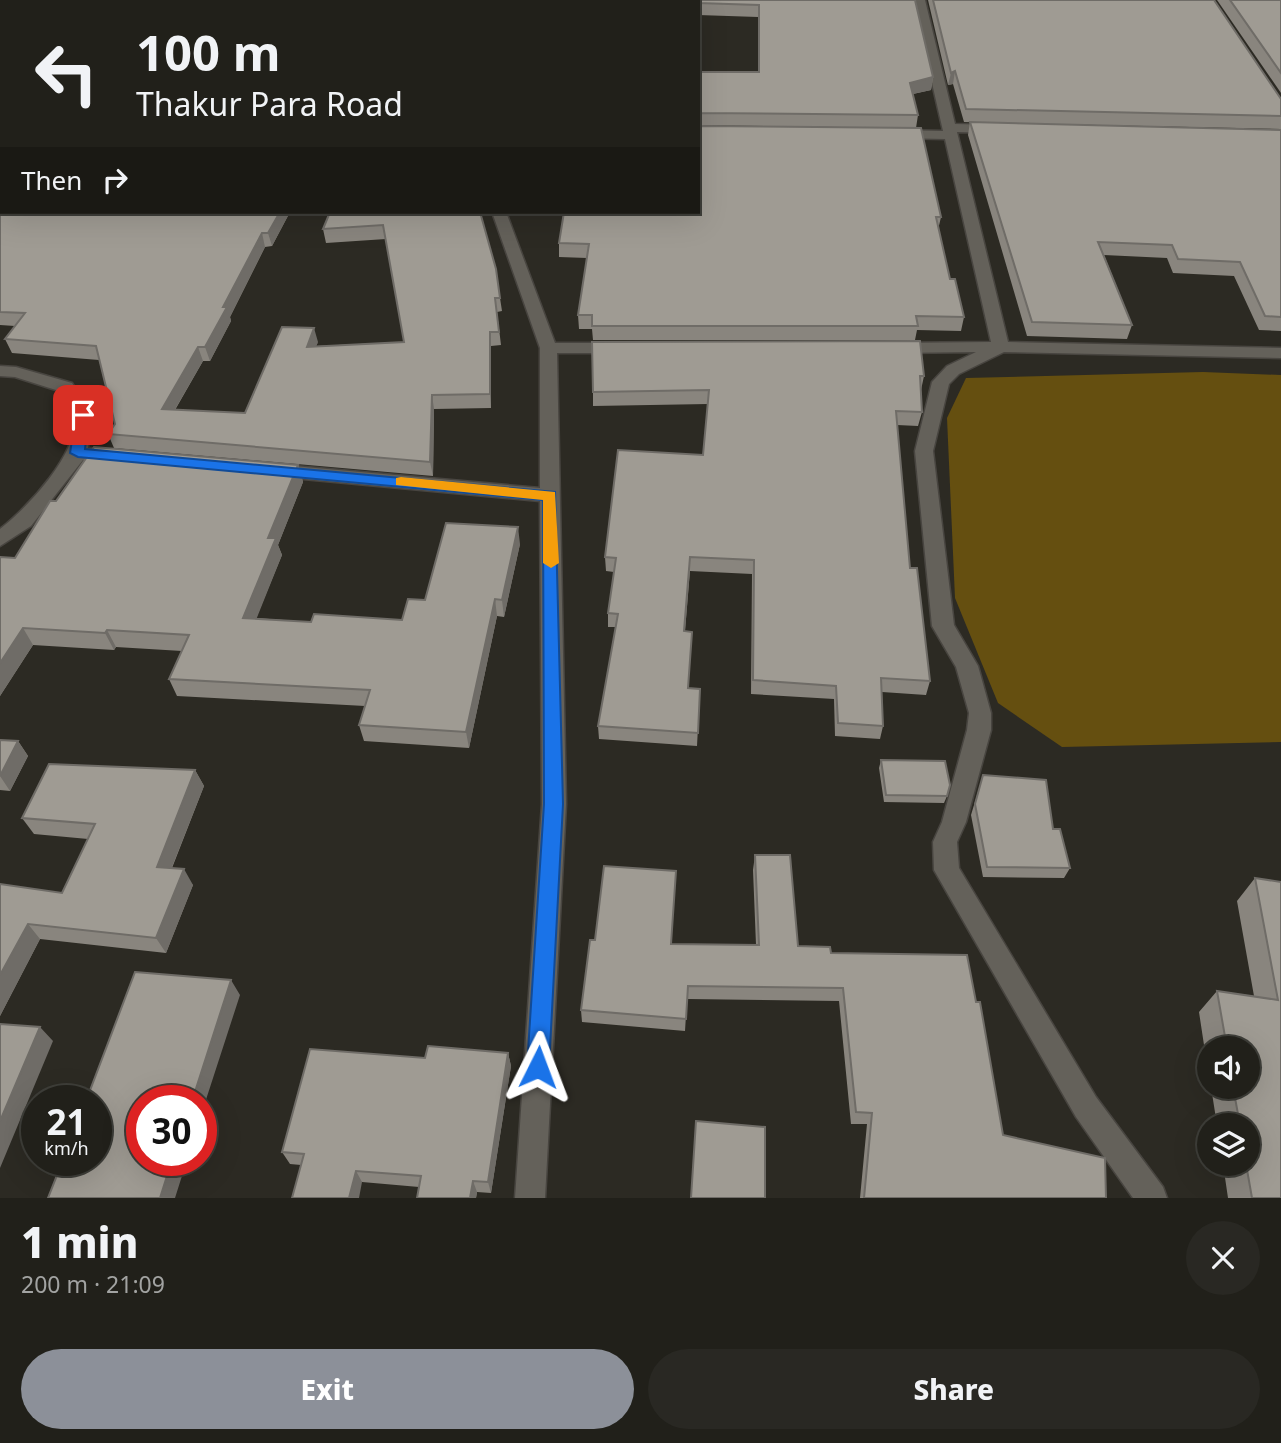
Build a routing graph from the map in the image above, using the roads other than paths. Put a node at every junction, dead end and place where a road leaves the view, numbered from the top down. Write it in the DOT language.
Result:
graph roads {
  1 [pos="919,0"];
  2 [pos="1018,130"];
  3 [pos="949,132"];
  4 [pos="882,134"];
  5 [pos="500,214"];
  6 [pos="1001,347"];
  7 [pos="548,348"];
  8 [pos="641,348"];
  9 [pos="881,348"];
  10 [pos="1281,354"];
  11 [pos="0,371"];
  12 [pos="78,453"];
  13 [pos="133,458"];
  14 [pos="258,469"];
  15 [pos="550,495"];
  16 [pos="0,539"];
  17 [pos="530,1198"];
  18 [pos="1152,1198"];
  1 -- 3 [label="street"];
  2 -- 3 [label="street"];
  3 -- 4 [label="street"];
  3 -- 6 [label="street"];
  5 -- 7 [label="street"];
  6 -- 9 [label="street"];
  6 -- 10 [label="street"];
  6 -- 18 [label="street"];
  7 -- 8 [label="street"];
  7 -- 15 [label="street"];
  11 -- 12 [label="street"];
  12 -- 13 [label="street"];
  12 -- 16 [label="street"];
  14 -- 15 [label="street"];
  15 -- 17 [label="street"];
}
